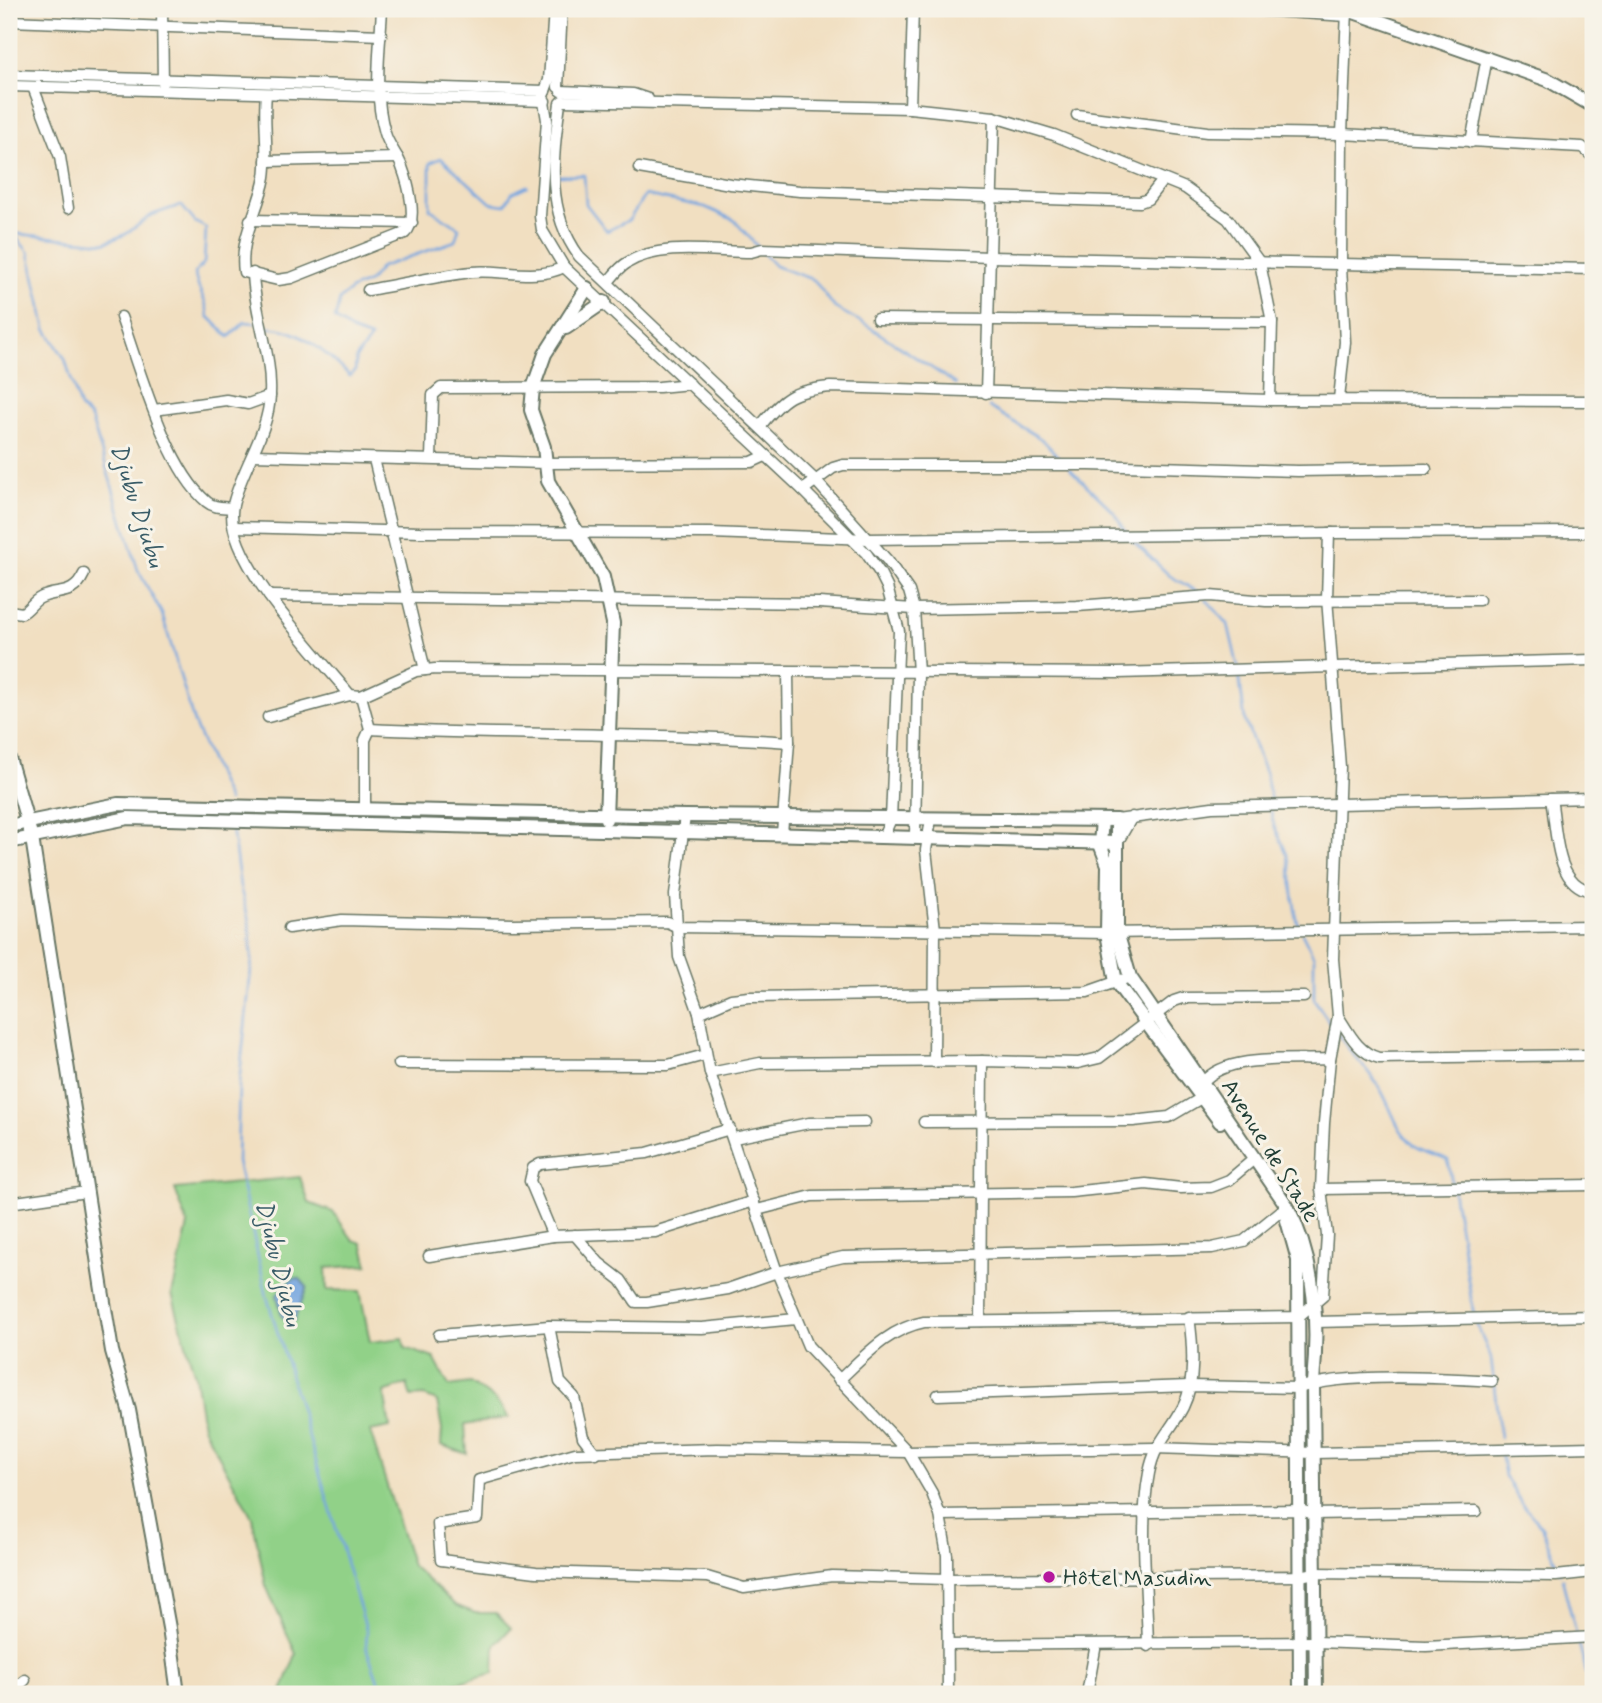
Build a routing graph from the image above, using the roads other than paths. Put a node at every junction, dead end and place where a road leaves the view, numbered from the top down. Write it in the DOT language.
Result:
graph roads {
  1 [pos="162,9"];
  2 [pos="382,9"];
  3 [pos="554,9"];
  4 [pos="562,9"];
  5 [pos="913,9"];
  6 [pos="1237,9"];
  7 [pos="1347,11"];
  8 [pos="9,21"];
  9 [pos="162,28"];
  10 [pos="381,36"];
  11 [pos="1488,57"];
  12 [pos="9,75"];
  13 [pos="164,78"];
  14 [pos="9,86"];
  15 [pos="33,87"];
  16 [pos="378,90"];
  17 [pos="162,91"];
  18 [pos="266,94"];
  19 [pos="553,95"];
  20 [pos="1593,106"];
  21 [pos="910,108"];
  22 [pos="1077,115"];
  23 [pos="994,117"];
  24 [pos="1342,134"];
  25 [pos="1471,142"];
  26 [pos="1593,157"];
  27 [pos="398,158"];
  28 [pos="266,161"];
  29 [pos="639,168"];
  30 [pos="1163,180"];
  31 [pos="991,196"];
  32 [pos="68,208"];
  33 [pos="250,220"];
  34 [pos="412,223"];
  35 [pos="990,257"];
  36 [pos="1260,263"];
  37 [pos="1341,266"];
  38 [pos="564,267"];
  39 [pos="1593,270"];
  40 [pos="253,273"];
  41 [pos="608,282"];
  42 [pos="587,288"];
  43 [pos="368,290"];
  44 [pos="604,302"];
  45 [pos="121,317"];
  46 [pos="986,318"];
  47 [pos="877,319"];
  48 [pos="1272,322"];
  49 [pos="562,330"];
  50 [pos="690,384"];
  51 [pos="533,388"];
  52 [pos="986,393"];
  53 [pos="270,396"];
  54 [pos="1339,399"];
  55 [pos="1270,400"];
  56 [pos="1593,401"];
  57 [pos="154,410"];
  58 [pos="761,425"];
  59 [pos="253,454"];
  60 [pos="765,456"];
  61 [pos="374,459"];
  62 [pos="431,459"];
  63 [pos="544,463"];
  64 [pos="1426,469"];
  65 [pos="815,480"];
  66 [pos="803,490"];
  67 [pos="233,508"];
  68 [pos="234,527"];
  69 [pos="391,531"];
  70 [pos="574,531"];
  71 [pos="1593,532"];
  72 [pos="1329,533"];
  73 [pos="849,536"];
  74 [pos="869,539"];
  75 [pos="85,574"];
  76 [pos="269,596"];
  77 [pos="1327,598"];
  78 [pos="407,600"];
  79 [pos="610,600"];
  80 [pos="1479,600"];
  81 [pos="893,607"];
  82 [pos="915,609"];
  83 [pos="9,611"];
  84 [pos="1593,660"];
  85 [pos="1331,666"];
  86 [pos="425,670"];
  87 [pos="612,670"];
  88 [pos="788,672"];
  89 [pos="897,673"];
  90 [pos="918,673"];
  91 [pos="356,695"];
  92 [pos="268,717"];
  93 [pos="370,729"];
  94 [pos="610,737"];
  95 [pos="789,742"];
  96 [pos="9,758"];
  97 [pos="1593,798"];
  98 [pos="1551,799"];
  99 [pos="1339,805"];
  100 [pos="237,806"];
  101 [pos="365,807"];
  102 [pos="606,813"];
  103 [pos="685,816"];
  104 [pos="783,817"];
  105 [pos="1132,817"];
  106 [pos="916,818"];
  107 [pos="891,819"];
  108 [pos="931,819"];
  109 [pos="1102,820"];
  110 [pos="1116,820"];
  111 [pos="236,821"];
  112 [pos="28,822"];
  113 [pos="9,826"];
  114 [pos="606,828"];
  115 [pos="684,832"];
  116 [pos="782,834"];
  117 [pos="884,835"];
  118 [pos="921,837"];
  119 [pos="32,838"];
  120 [pos="9,842"];
  121 [pos="1117,843"];
  122 [pos="1100,844"];
  123 [pos="1593,895"];
  124 [pos="1591,926"];
  125 [pos="678,927"];
  126 [pos="289,928"];
  127 [pos="1334,928"];
  128 [pos="935,930"];
  129 [pos="1112,932"];
  130 [pos="1130,977"];
  131 [pos="1115,982"];
  132 [pos="934,993"];
  133 [pos="1304,997"];
  134 [pos="699,1013"];
  135 [pos="1338,1016"];
  136 [pos="1153,1020"];
  137 [pos="705,1055"];
  138 [pos="1593,1055"];
  139 [pos="1330,1059"];
  140 [pos="982,1060"];
  141 [pos="934,1062"];
  142 [pos="399,1064"];
  143 [pos="710,1073"];
  144 [pos="1203,1082"];
  145 [pos="1203,1097"];
  146 [pos="865,1122"];
  147 [pos="924,1122"];
  148 [pos="981,1123"];
  149 [pos="732,1134"];
  150 [pos="1252,1161"];
  151 [pos="1593,1185"];
  152 [pos="1321,1189"];
  153 [pos="86,1192"];
  154 [pos="981,1193"];
  155 [pos="9,1203"];
  156 [pos="755,1205"];
  157 [pos="1285,1208"];
  158 [pos="575,1235"];
  159 [pos="553,1236"];
  160 [pos="981,1254"];
  161 [pos="429,1256"];
  162 [pos="777,1272"];
  163 [pos="1313,1305"];
  164 [pos="1593,1316"];
  165 [pos="1189,1317"];
  166 [pos="1298,1317"];
  167 [pos="796,1319"];
  168 [pos="980,1321"];
  169 [pos="1315,1322"];
  170 [pos="550,1326"];
  171 [pos="439,1335"];
  172 [pos="839,1380"];
  173 [pos="1492,1381"];
  174 [pos="1313,1382"];
  175 [pos="1189,1386"];
  176 [pos="1299,1388"];
  177 [pos="938,1395"];
  178 [pos="1593,1447"];
  179 [pos="1154,1448"];
  180 [pos="908,1452"];
  181 [pos="1300,1452"];
  182 [pos="1315,1453"];
  183 [pos="596,1454"];
  184 [pos="1300,1510"];
  185 [pos="1476,1511"];
  186 [pos="1146,1512"];
  187 [pos="1314,1514"];
  188 [pos="940,1515"];
  189 [pos="1593,1572"];
  190 [pos="1315,1573"];
  191 [pos="1147,1576"];
  192 [pos="1300,1576"];
  193 [pos="949,1579"];
  194 [pos="1593,1637"];
  195 [pos="1300,1642"];
  196 [pos="1316,1642"];
  197 [pos="1096,1644"];
  198 [pos="948,1645"];
  199 [pos="1148,1646"];
  200 [pos="25,1680"];
  201 [pos="9,1693"];
  202 [pos="178,1694"];
  203 [pos="948,1694"];
  204 [pos="1087,1694"];
  205 [pos="1300,1694"];
  206 [pos="1316,1694"];
  1 -- 9 [label="street"];
  2 -- 10 [label="street"];
  3 -- 19 [label="street"];
  4 -- 19 [label="street"];
  5 -- 21 [label="street"];
  6 -- 7 [label="street"];
  7 -- 11 [label="street"];
  7 -- 24 [label="street"];
  8 -- 9 [label="street"];
  9 -- 10 [label="street"];
  9 -- 13 [label="street"];
  10 -- 16 [label="street"];
  11 -- 20 [label="street"];
  11 -- 25 [label="street"];
  12 -- 13 [label="street"];
  13 -- 16 [label="street"];
  13 -- 17 [label="street"];
  14 -- 15 [label="street"];
  15 -- 17 [label="street"];
  15 -- 32 [label="street"];
  16 -- 18 [label="street"];
  16 -- 19 [label="street"];
  16 -- 27 [label="street"];
  17 -- 18 [label="street"];
  18 -- 28 [label="street"];
  19 -- 21 [label="street"];
  19 -- 38 [label="street"];
  19 -- 41 [label="street"];
  21 -- 23 [label="street"];
  22 -- 24 [label="street"];
  23 -- 30 [label="street"];
  23 -- 31 [label="street"];
  24 -- 25 [label="street"];
  24 -- 37 [label="street"];
  25 -- 26 [label="street"];
  27 -- 28 [label="street"];
  27 -- 34 [label="street"];
  28 -- 33 [label="street"];
  29 -- 31 [label="street"];
  30 -- 31 [label="street"];
  30 -- 36 [label="street"];
  31 -- 35 [label="street"];
  33 -- 34 [label="street"];
  33 -- 40 [label="street"];
  34 -- 40 [label="street"];
  35 -- 36 [label="street"];
  35 -- 41 [label="street"];
  35 -- 46 [label="street"];
  36 -- 37 [label="street"];
  36 -- 48 [label="street"];
  37 -- 39 [label="street"];
  37 -- 54 [label="street"];
  38 -- 42 [label="street"];
  38 -- 43 [label="street"];
  40 -- 53 [label="street"];
  41 -- 58 [label="street"];
  42 -- 44 [label="street"];
  42 -- 49 [label="street"];
  44 -- 49 [label="street"];
  44 -- 50 [label="street"];
  45 -- 57 [label="street"];
  46 -- 47 [label="street"];
  46 -- 48 [label="street"];
  46 -- 52 [label="street"];
  48 -- 55 [label="street"];
  49 -- 51 [label="street"];
  50 -- 51 [label="street"];
  50 -- 60 [label="street"];
  51 -- 62 [label="street"];
  51 -- 63 [label="street"];
  52 -- 55 [label="street"];
  52 -- 58 [label="street"];
  53 -- 57 [label="street"];
  53 -- 59 [label="street"];
  54 -- 55 [label="street"];
  54 -- 56 [label="street"];
  57 -- 67 [label="street"];
  58 -- 65 [label="street"];
  59 -- 61 [label="street"];
  59 -- 67 [label="street"];
  60 -- 63 [label="street"];
  60 -- 66 [label="street"];
  61 -- 62 [label="street"];
  61 -- 69 [label="street"];
  62 -- 63 [label="street"];
  63 -- 70 [label="street"];
  64 -- 65 [label="street"];
  65 -- 66 [label="street"];
  65 -- 74 [label="street"];
  66 -- 73 [label="street"];
  67 -- 68 [label="street"];
  68 -- 69 [label="street"];
  68 -- 76 [label="street"];
  69 -- 70 [label="street"];
  69 -- 78 [label="street"];
  70 -- 73 [label="street"];
  70 -- 79 [label="street"];
  71 -- 72 [label="street"];
  72 -- 74 [label="street"];
  72 -- 77 [label="street"];
  73 -- 74 [label="street"];
  73 -- 81 [label="street"];
  74 -- 82 [label="street"];
  75 -- 83 [label="street"];
  76 -- 78 [label="street"];
  76 -- 91 [label="street"];
  77 -- 80 [label="street"];
  77 -- 82 [label="street"];
  77 -- 85 [label="street"];
  78 -- 79 [label="street"];
  78 -- 86 [label="street"];
  79 -- 81 [label="street"];
  79 -- 87 [label="street"];
  81 -- 82 [label="street"];
  81 -- 89 [label="street"];
  82 -- 90 [label="street"];
  84 -- 85 [label="street"];
  85 -- 90 [label="street"];
  85 -- 99 [label="street"];
  86 -- 87 [label="street"];
  86 -- 91 [label="street"];
  87 -- 88 [label="street"];
  87 -- 94 [label="street"];
  88 -- 89 [label="street"];
  88 -- 95 [label="street"];
  89 -- 90 [label="street"];
  89 -- 107 [label="street"];
  90 -- 106 [label="street"];
  91 -- 92 [label="street"];
  91 -- 93 [label="street"];
  93 -- 94 [label="street"];
  93 -- 101 [label="street"];
  94 -- 95 [label="street"];
  94 -- 102 [label="street"];
  95 -- 104 [label="street"];
  96 -- 112 [label="street"];
  97 -- 98 [label="street"];
  98 -- 99 [label="street"];
  98 -- 123 [label="street"];
  99 -- 105 [label="street"];
  99 -- 127 [label="street"];
  100 -- 101 [label="street"];
  100 -- 111 [label="street"];
  100 -- 112 [label="street"];
  101 -- 102 [label="street"];
  102 -- 103 [label="street"];
  102 -- 114 [label="street"];
  103 -- 104 [label="street"];
  103 -- 115 [label="street"];
  104 -- 107 [label="street"];
  104 -- 116 [label="street"];
  105 -- 110 [label="street"];
  105 -- 121 [label="street"];
  106 -- 107 [label="street"];
  106 -- 108 [label="street"];
  106 -- 118 [label="street"];
  107 -- 117 [label="street"];
  108 -- 109 [label="street"];
  108 -- 118 [label="street"];
  109 -- 110 [label="street"];
  109 -- 122 [label="street"];
  110 -- 121 [label="street, Avenue de Stade"];
  111 -- 114 [label="street"];
  111 -- 119 [label="street"];
  112 -- 113 [label="street"];
  112 -- 119 [label="street"];
  114 -- 115 [label="street"];
  115 -- 116 [label="street"];
  115 -- 125 [label="street"];
  116 -- 117 [label="street"];
  117 -- 118 [label="street"];
  118 -- 122 [label="street"];
  118 -- 128 [label="street"];
  119 -- 120 [label="street"];
  119 -- 153 [label="street"];
  121 -- 122 [label="street"];
  121 -- 129 [label="street, Avenue de Stade"];
  122 -- 129 [label="street"];
  123 -- 124 [label="street"];
  124 -- 127 [label="street"];
  125 -- 126 [label="street"];
  125 -- 128 [label="street"];
  125 -- 134 [label="street"];
  127 -- 129 [label="street"];
  127 -- 135 [label="street"];
  128 -- 129 [label="street"];
  128 -- 132 [label="street"];
  129 -- 130 [label="street, Avenue de Stade"];
  129 -- 131 [label="street"];
  130 -- 131 [label="street"];
  130 -- 136 [label="street, Avenue de Stade"];
  131 -- 132 [label="street"];
  131 -- 136 [label="street"];
  132 -- 134 [label="street"];
  132 -- 141 [label="street"];
  133 -- 136 [label="street"];
  134 -- 137 [label="street"];
  135 -- 138 [label="street"];
  135 -- 139 [label="street"];
  136 -- 140 [label="street"];
  136 -- 144 [label="street, Avenue de Stade"];
  136 -- 145 [label="street"];
  137 -- 142 [label="street"];
  137 -- 143 [label="street"];
  139 -- 144 [label="street"];
  139 -- 152 [label="street"];
  140 -- 141 [label="street"];
  140 -- 148 [label="street"];
  141 -- 143 [label="street"];
  143 -- 149 [label="street"];
  144 -- 145 [label="street"];
  144 -- 150 [label="street, Avenue de Stade"];
  145 -- 148 [label="street"];
  145 -- 150 [label="street"];
  146 -- 149 [label="street"];
  147 -- 148 [label="street"];
  148 -- 154 [label="street"];
  149 -- 156 [label="street"];
  149 -- 159 [label="street"];
  150 -- 154 [label="street"];
  150 -- 157 [label="street, Avenue de Stade"];
  151 -- 152 [label="street"];
  152 -- 163 [label="street"];
  153 -- 155 [label="street"];
  153 -- 202 [label="street"];
  154 -- 156 [label="street"];
  154 -- 160 [label="street"];
  156 -- 158 [label="street"];
  156 -- 162 [label="street"];
  157 -- 160 [label="street"];
  157 -- 163 [label="street, Avenue de Stade"];
  157 -- 166 [label="street"];
  158 -- 159 [label="street"];
  158 -- 162 [label="street"];
  159 -- 161 [label="street"];
  160 -- 162 [label="street"];
  160 -- 168 [label="street"];
  162 -- 167 [label="street"];
  163 -- 166 [label="street"];
  163 -- 169 [label="street, Avenue de Stade"];
  164 -- 169 [label="street"];
  165 -- 166 [label="street"];
  165 -- 168 [label="street"];
  165 -- 175 [label="street"];
  166 -- 176 [label="street"];
  167 -- 170 [label="street"];
  167 -- 172 [label="street"];
  168 -- 172 [label="street"];
  169 -- 174 [label="street, Avenue de Stade"];
  170 -- 171 [label="street"];
  170 -- 183 [label="street"];
  172 -- 180 [label="street"];
  173 -- 174 [label="street"];
  174 -- 176 [label="street"];
  174 -- 182 [label="street, Avenue de Stade"];
  175 -- 176 [label="street"];
  175 -- 177 [label="street"];
  175 -- 179 [label="street"];
  176 -- 181 [label="street"];
  178 -- 182 [label="street"];
  179 -- 180 [label="street"];
  179 -- 181 [label="street"];
  179 -- 186 [label="street"];
  180 -- 183 [label="street"];
  180 -- 188 [label="street"];
  181 -- 182 [label="street"];
  181 -- 184 [label="street"];
  182 -- 187 [label="street, Avenue de Stade"];
  183 -- 193 [label="street"];
  184 -- 186 [label="street"];
  184 -- 187 [label="street"];
  184 -- 192 [label="street"];
  185 -- 187 [label="street"];
  186 -- 188 [label="street"];
  186 -- 191 [label="street"];
  187 -- 190 [label="street, Avenue de Stade"];
  188 -- 193 [label="street"];
  189 -- 190 [label="street"];
  190 -- 192 [label="street"];
  190 -- 196 [label="street, Avenue de Stade"];
  191 -- 192 [label="street"];
  191 -- 193 [label="street"];
  191 -- 199 [label="street"];
  192 -- 195 [label="street"];
  193 -- 198 [label="street"];
  194 -- 196 [label="street"];
  195 -- 196 [label="street"];
  195 -- 199 [label="street"];
  195 -- 205 [label="street"];
  196 -- 206 [label="street, Avenue de Stade"];
  197 -- 198 [label="street"];
  197 -- 199 [label="street"];
  197 -- 204 [label="street"];
  198 -- 203 [label="street"];
  200 -- 201 [label="street"];
}
